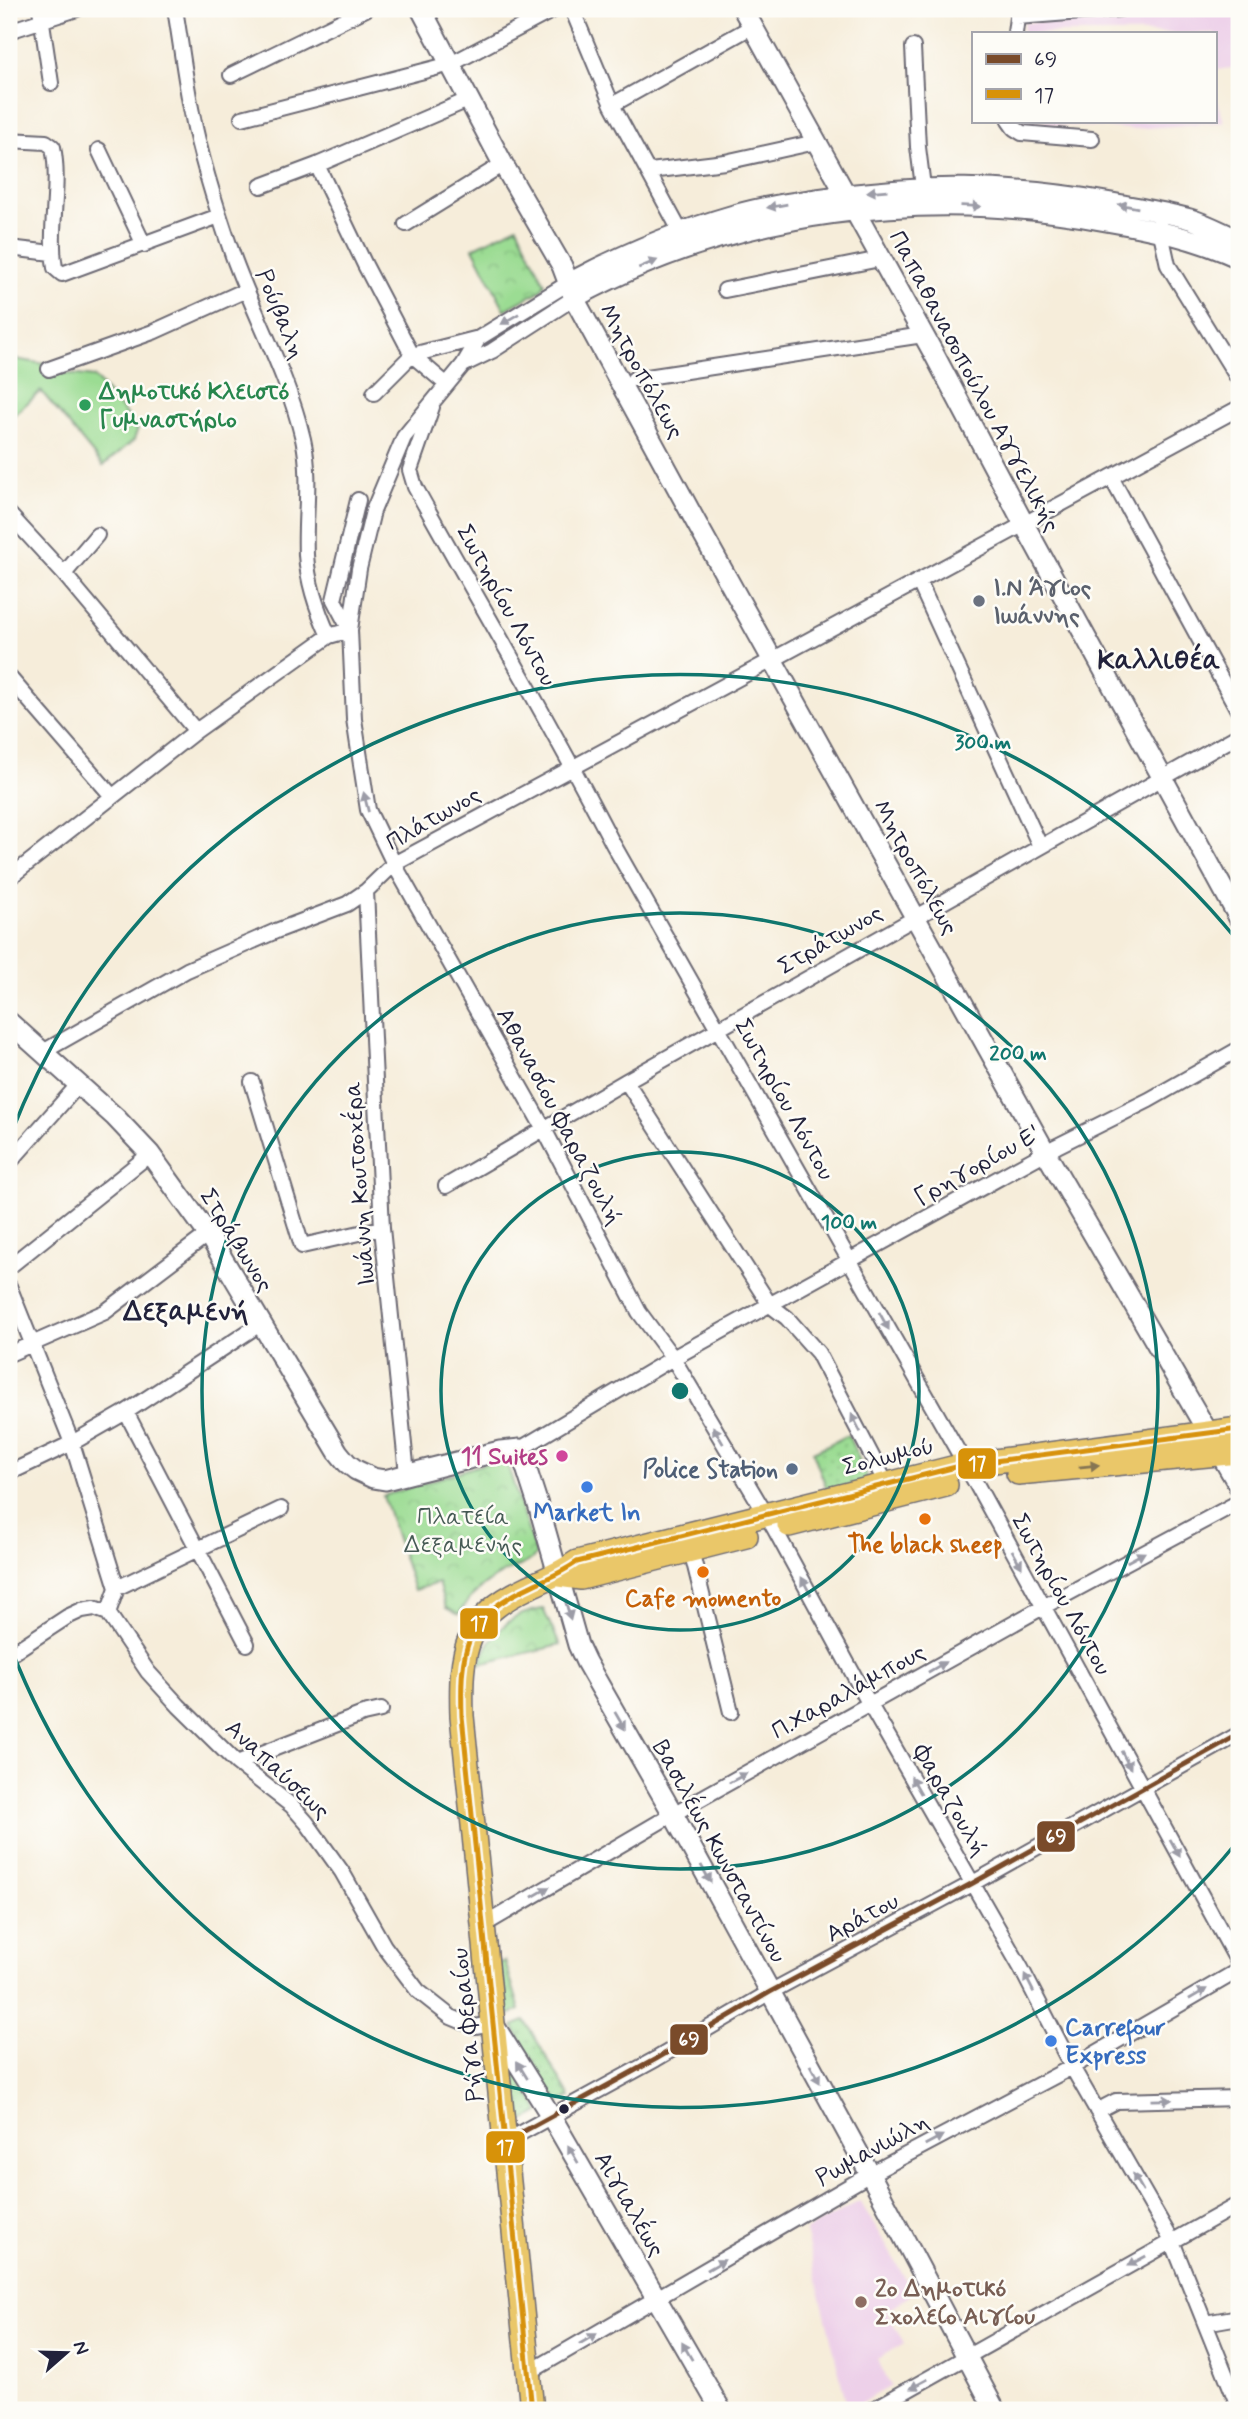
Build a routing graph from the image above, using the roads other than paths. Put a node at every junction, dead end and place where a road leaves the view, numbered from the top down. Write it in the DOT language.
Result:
graph roads {
  1 [pos="77,9"];
  2 [pos="175,9"];
  3 [pos="366,9"];
  4 [pos="421,9"];
  5 [pos="555,9"];
  6 [pos="572,9"];
  7 [pos="1120,9"];
  8 [pos="1018,13"];
  9 [pos="41,15"];
  10 [pos="748,18"];
  11 [pos="9,31"];
  12 [pos="1015,32"];
  13 [pos="913,47"];
  14 [pos="451,64"];
  15 [pos="231,75"];
  16 [pos="51,83"];
  17 [pos="470,99"];
  18 [pos="612,105"];
  19 [pos="242,118"];
  20 [pos="1012,124"];
  21 [pos="1092,139"];
  22 [pos="9,140"];
  23 [pos="816,142"];
  24 [pos="99,150"];
  25 [pos="503,164"];
  26 [pos="317,165"];
  27 [pos="649,171"];
  28 [pos="261,186"];
  29 [pos="923,187"];
  30 [pos="849,203"];
  31 [pos="1157,211"];
  32 [pos="219,216"];
  33 [pos="406,224"];
  34 [pos="1160,231"];
  35 [pos="684,240"];
  36 [pos="1239,240"];
  37 [pos="144,245"];
  38 [pos="9,248"];
  39 [pos="52,253"];
  40 [pos="1239,258"];
  41 [pos="880,259"];
  42 [pos="573,284"];
  43 [pos="246,290"];
  44 [pos="725,290"];
  45 [pos="923,335"];
  46 [pos="479,338"];
  47 [pos="412,355"];
  48 [pos="463,365"];
  49 [pos="49,369"];
  50 [pos="634,379"];
  51 [pos="1239,380"];
  52 [pos="446,384"];
  53 [pos="374,393"];
  54 [pos="435,399"];
  55 [pos="1239,408"];
  56 [pos="1111,477"];
  57 [pos="358,500"];
  58 [pos="9,514"];
  59 [pos="1024,524"];
  60 [pos="97,534"];
  61 [pos="64,574"];
  62 [pos="919,582"];
  63 [pos="350,630"];
  64 [pos="329,636"];
  65 [pos="778,655"];
  66 [pos="9,677"];
  67 [pos="1239,712"];
  68 [pos="196,731"];
  69 [pos="1239,735"];
  70 [pos="573,766"];
  71 [pos="1163,777"];
  72 [pos="113,796"];
  73 [pos="1040,846"];
  74 [pos="394,864"];
  75 [pos="9,878"];
  76 [pos="366,891"];
  77 [pos="920,914"];
  78 [pos="1239,918"];
  79 [pos="9,1022"];
  80 [pos="719,1029"];
  81 [pos="1239,1049"];
  82 [pos="41,1053"];
  83 [pos="626,1080"];
  84 [pos="252,1083"];
  85 [pos="79,1084"];
  86 [pos="544,1129"];
  87 [pos="1052,1149"];
  88 [pos="150,1154"];
  89 [pos="9,1163"];
  90 [pos="446,1186"];
  91 [pos="382,1228"];
  92 [pos="208,1234"];
  93 [pos="850,1261"];
  94 [pos="9,1267"];
  95 [pos="9,1286"];
  96 [pos="770,1305"];
  97 [pos="260,1324"];
  98 [pos="32,1343"];
  99 [pos="9,1354"];
  100 [pos="673,1358"];
  101 [pos="125,1412"];
  102 [pos="72,1443"];
  103 [pos="1228,1446"];
  104 [pos="520,1449"];
  105 [pos="969,1471"];
  106 [pos="9,1473"];
  107 [pos="407,1474"];
  108 [pos="1239,1486"];
  109 [pos="891,1491"];
  110 [pos="1239,1502"];
  111 [pos="281,1509"];
  112 [pos="770,1522"];
  113 [pos="197,1549"];
  114 [pos="691,1550"];
  115 [pos="559,1575"];
  116 [pos="117,1588"];
  117 [pos="1044,1607"];
  118 [pos="108,1613"];
  119 [pos="247,1644"];
  120 [pos="9,1655"];
  121 [pos="461,1675"];
  122 [pos="870,1705"];
  123 [pos="381,1710"];
  124 [pos="731,1712"];
  125 [pos="1239,1734"];
  126 [pos="237,1763"];
  127 [pos="1141,1789"];
  128 [pos="673,1814"];
  129 [pos="973,1883"];
  130 [pos="482,1926"];
  131 [pos="1239,1964"];
  132 [pos="1239,1970"];
  133 [pos="770,1992"];
  134 [pos="493,2024"];
  135 [pos="1072,2067"];
  136 [pos="1239,2098"];
  137 [pos="1097,2111"];
  138 [pos="551,2116"];
  139 [pos="506,2141"];
  140 [pos="870,2175"];
  141 [pos="1239,2204"];
  142 [pos="1172,2241"];
  143 [pos="657,2300"];
  144 [pos="1239,2317"];
  145 [pos="1205,2323"];
  146 [pos="966,2357"];
  147 [pos="528,2373"];
  148 [pos="1238,2402"];
  149 [pos="532,2410"];
  150 [pos="721,2410"];
  151 [pos="872,2410"];
  152 [pos="995,2410"];
  1 -- 9 [label="street"];
  2 -- 32 [label="street, Ρούβαλη"];
  3 -- 15 [label="street"];
  4 -- 14 [label="street, Μητροπόλεως"];
  5 -- 14 [label="street"];
  6 -- 18 [label="street"];
  7 -- 8 [label="street"];
  8 -- 12 [label="street"];
  9 -- 11 [label="street"];
  9 -- 16 [label="street"];
  10 -- 18 [label="street"];
  10 -- 23 [label="street, Παπαθανασοπούλου Αγγελικής"];
  13 -- 29 [label="street"];
  14 -- 17 [label="street, Μητροπόλεως"];
  14 -- 19 [label="street"];
  17 -- 25 [label="street, Μητροπόλεως"];
  17 -- 26 [label="street"];
  18 -- 27 [label="street"];
  20 -- 21 [label="street"];
  22 -- 39 [label="street"];
  23 -- 27 [label="street"];
  23 -- 30 [label="street, Παπαθανασοπούλου Αγγελικής"];
  24 -- 37 [label="street"];
  25 -- 33 [label="street"];
  25 -- 42 [label="street, Μητροπόλεως"];
  26 -- 28 [label="street"];
  26 -- 47 [label="street"];
  27 -- 35 [label="street"];
  29 -- 30 [label="street, one-way"];
  31 -- 29 [label="street, one-way"];
  30 -- 34 [label="street, one-way"];
  30 -- 35 [label="street"];
  30 -- 41 [label="street, Παπαθανασοπούλου Αγγελικής"];
  31 -- 34 [label="street"];
  31 -- 36 [label="street"];
  32 -- 37 [label="street"];
  32 -- 43 [label="street, Ρούβαλη"];
  34 -- 40 [label="street"];
  34 -- 51 [label="street"];
  35 -- 42 [label="street"];
  37 -- 39 [label="street"];
  38 -- 39 [label="street"];
  41 -- 44 [label="street"];
  41 -- 45 [label="street, Παπαθανασοπούλου Αγγελικής"];
  42 -- 46 [label="street, one-way"];
  42 -- 48 [label="street"];
  42 -- 50 [label="street, Μητροπόλεως"];
  42 -- 65 [label="street, Μητροπόλεως"];
  43 -- 49 [label="street"];
  43 -- 64 [label="street, Ρούβαλη"];
  45 -- 50 [label="street"];
  45 -- 59 [label="street, Παπαθανασοπούλου Αγγελικής"];
  46 -- 47 [label="street"];
  46 -- 48 [label="street"];
  47 -- 52 [label="street"];
  47 -- 53 [label="street"];
  48 -- 52 [label="street"];
  50 -- 65 [label="street, Μητροπόλεως"];
  52 -- 54 [label="street"];
  54 -- 63 [label="street"];
  54 -- 70 [label="street, Σωτηρίου Λόντου"];
  55 -- 56 [label="street, Πλάτωνος"];
  56 -- 59 [label="street, Πλάτωνος"];
  56 -- 67 [label="street"];
  57 -- 63 [label="street"];
  58 -- 61 [label="street"];
  59 -- 62 [label="street, Πλάτωνος"];
  59 -- 71 [label="street, Παπαθανασοπούλου Αγγελικής"];
  60 -- 61 [label="street"];
  61 -- 68 [label="street"];
  62 -- 65 [label="street, Πλάτωνος"];
  62 -- 73 [label="street"];
  63 -- 64 [label="street"];
  74 -- 63 [label="street, Αθανασίου Φαραζουλή, one-way"];
  64 -- 68 [label="street"];
  65 -- 70 [label="street, Πλάτωνος"];
  65 -- 77 [label="street, Μητροπόλεως"];
  66 -- 72 [label="street"];
  68 -- 72 [label="street"];
  69 -- 71 [label="street, Στράτωνος"];
  70 -- 74 [label="street, Πλάτωνος"];
  70 -- 80 [label="street, Σωτηρίου Λόντου"];
  71 -- 73 [label="street, Στράτωνος"];
  71 -- 78 [label="street, Παπαθανασοπούλου Αγγελικής"];
  72 -- 75 [label="street"];
  73 -- 77 [label="street, Στράτωνος"];
  74 -- 76 [label="street, Πλάτωνος"];
  74 -- 86 [label="street, Αθανασίου Φαραζουλή"];
  76 -- 82 [label="street, Πλάτωνος"];
  76 -- 91 [label="street, Ιωάννη Κουτσοχέρα"];
  77 -- 80 [label="street, Στράτωνος"];
  77 -- 87 [label="street, Μητροπόλεως"];
  79 -- 82 [label="street, Στράβωνος"];
  80 -- 83 [label="street, Στράτωνος"];
  80 -- 93 [label="street, Σωτηρίου Λόντου"];
  81 -- 87 [label="street, Γρηγορίου Ε'"];
  82 -- 85 [label="street, Στράβωνος"];
  83 -- 86 [label="street, Στράτωνος"];
  83 -- 96 [label="street"];
  84 -- 91 [label="street"];
  85 -- 88 [label="street, Στράβωνος"];
  85 -- 89 [label="street"];
  86 -- 90 [label="street, Στράτωνος"];
  86 -- 100 [label="street, Αθανασίου Φαραζουλή"];
  87 -- 93 [label="street, Γρηγορίου Ε'"];
  87 -- 103 [label="street, Μητροπόλεως"];
  88 -- 92 [label="street, Στράβωνος"];
  88 -- 94 [label="street"];
  91 -- 107 [label="street, Ιωάννη Κουτσοχέρα"];
  92 -- 97 [label="street, Στράβωνος"];
  92 -- 98 [label="street"];
  93 -- 96 [label="street, Γρηγορίου Ε'"];
  93 -- 105 [label="street, Σωτηρίου Λόντου, one-way"];
  95 -- 98 [label="street"];
  96 -- 100 [label="street, Γρηγορίου Ε'"];
  109 -- 96 [label="street, one-way"];
  97 -- 101 [label="street"];
  97 -- 107 [label="street, Στράβωνος"];
  98 -- 99 [label="street"];
  98 -- 102 [label="street"];
  100 -- 104 [label="street, Γρηγορίου Ε'"];
  112 -- 100 [label="street, Αθανασίου Φαραζουλή, one-way"];
  101 -- 102 [label="street"];
  101 -- 113 [label="street"];
  102 -- 106 [label="street"];
  102 -- 116 [label="street"];
  103 -- 105 [label="main road, Σολωμού"];
  103 -- 108 [label="street, Μητροπόλεως"];
  104 -- 107 [label="street, Στράβωνος"];
  104 -- 115 [label="street, Βασιλέως Κωνσταντίνου"];
  105 -- 109 [label="main road, Σολωμού"];
  105 -- 117 [label="street, Σωτηρίου Λόντου, one-way"];
  109 -- 112 [label="main road, Σολωμού"];
  117 -- 110 [label="street, Π.Χαραλάμπους, one-way"];
  111 -- 113 [label="street"];
  112 -- 114 [label="main road, Σολωμού"];
  112 -- 115 [label="main road, Σολωμού"];
  122 -- 112 [label="street, Φαραζουλή, one-way"];
  113 -- 116 [label="street"];
  113 -- 119 [label="street"];
  114 -- 115 [label="main road, Σολωμού"];
  114 -- 124 [label="street"];
  115 -- 121 [label="main road, Σολωμού"];
  115 -- 128 [label="street, Βασιλέως Κωνσταντίνου, one-way"];
  116 -- 118 [label="street"];
  122 -- 117 [label="street, Π.Χαραλάμπους, one-way"];
  117 -- 127 [label="street, Σωτηρίου Λόντου, one-way"];
  118 -- 120 [label="street"];
  118 -- 126 [label="street, Αναπαύσεως"];
  121 -- 130 [label="main road, Ρήγα Φεραίου"];
  128 -- 122 [label="street, Π.Χαραλάμπους, one-way"];
  129 -- 122 [label="street, Φαραζουλή, one-way"];
  123 -- 126 [label="street"];
  125 -- 127 [label="street, Αράτου"];
  126 -- 134 [label="street, Αναπαύσεως"];
  127 -- 129 [label="street, Αράτου"];
  127 -- 131 [label="street, Σωτηρίου Λόντου, one-way"];
  130 -- 128 [label="street, Π.Χαραλάμπους, one-way"];
  128 -- 133 [label="street, Βασιλέως Κωνσταντίνου, one-way"];
  129 -- 133 [label="street, Αράτου"];
  135 -- 129 [label="street, Φαραζουλή, one-way"];
  130 -- 134 [label="main road, Ρήγα Φεραίου"];
  135 -- 132 [label="street, Ρωμανιώλη, one-way"];
  133 -- 138 [label="street, Αράτου"];
  133 -- 140 [label="street, Βασιλέως Κωνσταντίνου, one-way"];
  138 -- 134 [label="street, Αιγιαλέως, one-way"];
  134 -- 139 [label="main road, Ρήγα Φεραίου"];
  135 -- 137 [label="street, Φαραζουλή"];
  140 -- 135 [label="street, Ρωμανιώλη, one-way"];
  137 -- 136 [label="street, one-way"];
  142 -- 137 [label="street, Φαραζουλή, one-way"];
  138 -- 139 [label="street, Αράτου"];
  143 -- 138 [label="street, Αιγιαλέως, one-way"];
  139 -- 147 [label="main road, Ρήγα Φεραίου"];
  143 -- 140 [label="street, Ρωμανιώλη, one-way"];
  140 -- 146 [label="street, Βασιλέως Κωνσταντίνου"];
  141 -- 142 [label="street"];
  142 -- 145 [label="street, Φαραζουλή"];
  142 -- 146 [label="street, one-way"];
  147 -- 143 [label="street, Ρωμανιώλη, one-way"];
  150 -- 143 [label="street, Αιγιαλέως, one-way"];
  144 -- 145 [label="street"];
  145 -- 148 [label="street, Φαραζουλή"];
  146 -- 151 [label="street, one-way"];
  146 -- 152 [label="street, Βασιλέως Κωνσταντίνου"];
  147 -- 149 [label="main road, Ρήγα Φεραίου"];
}
